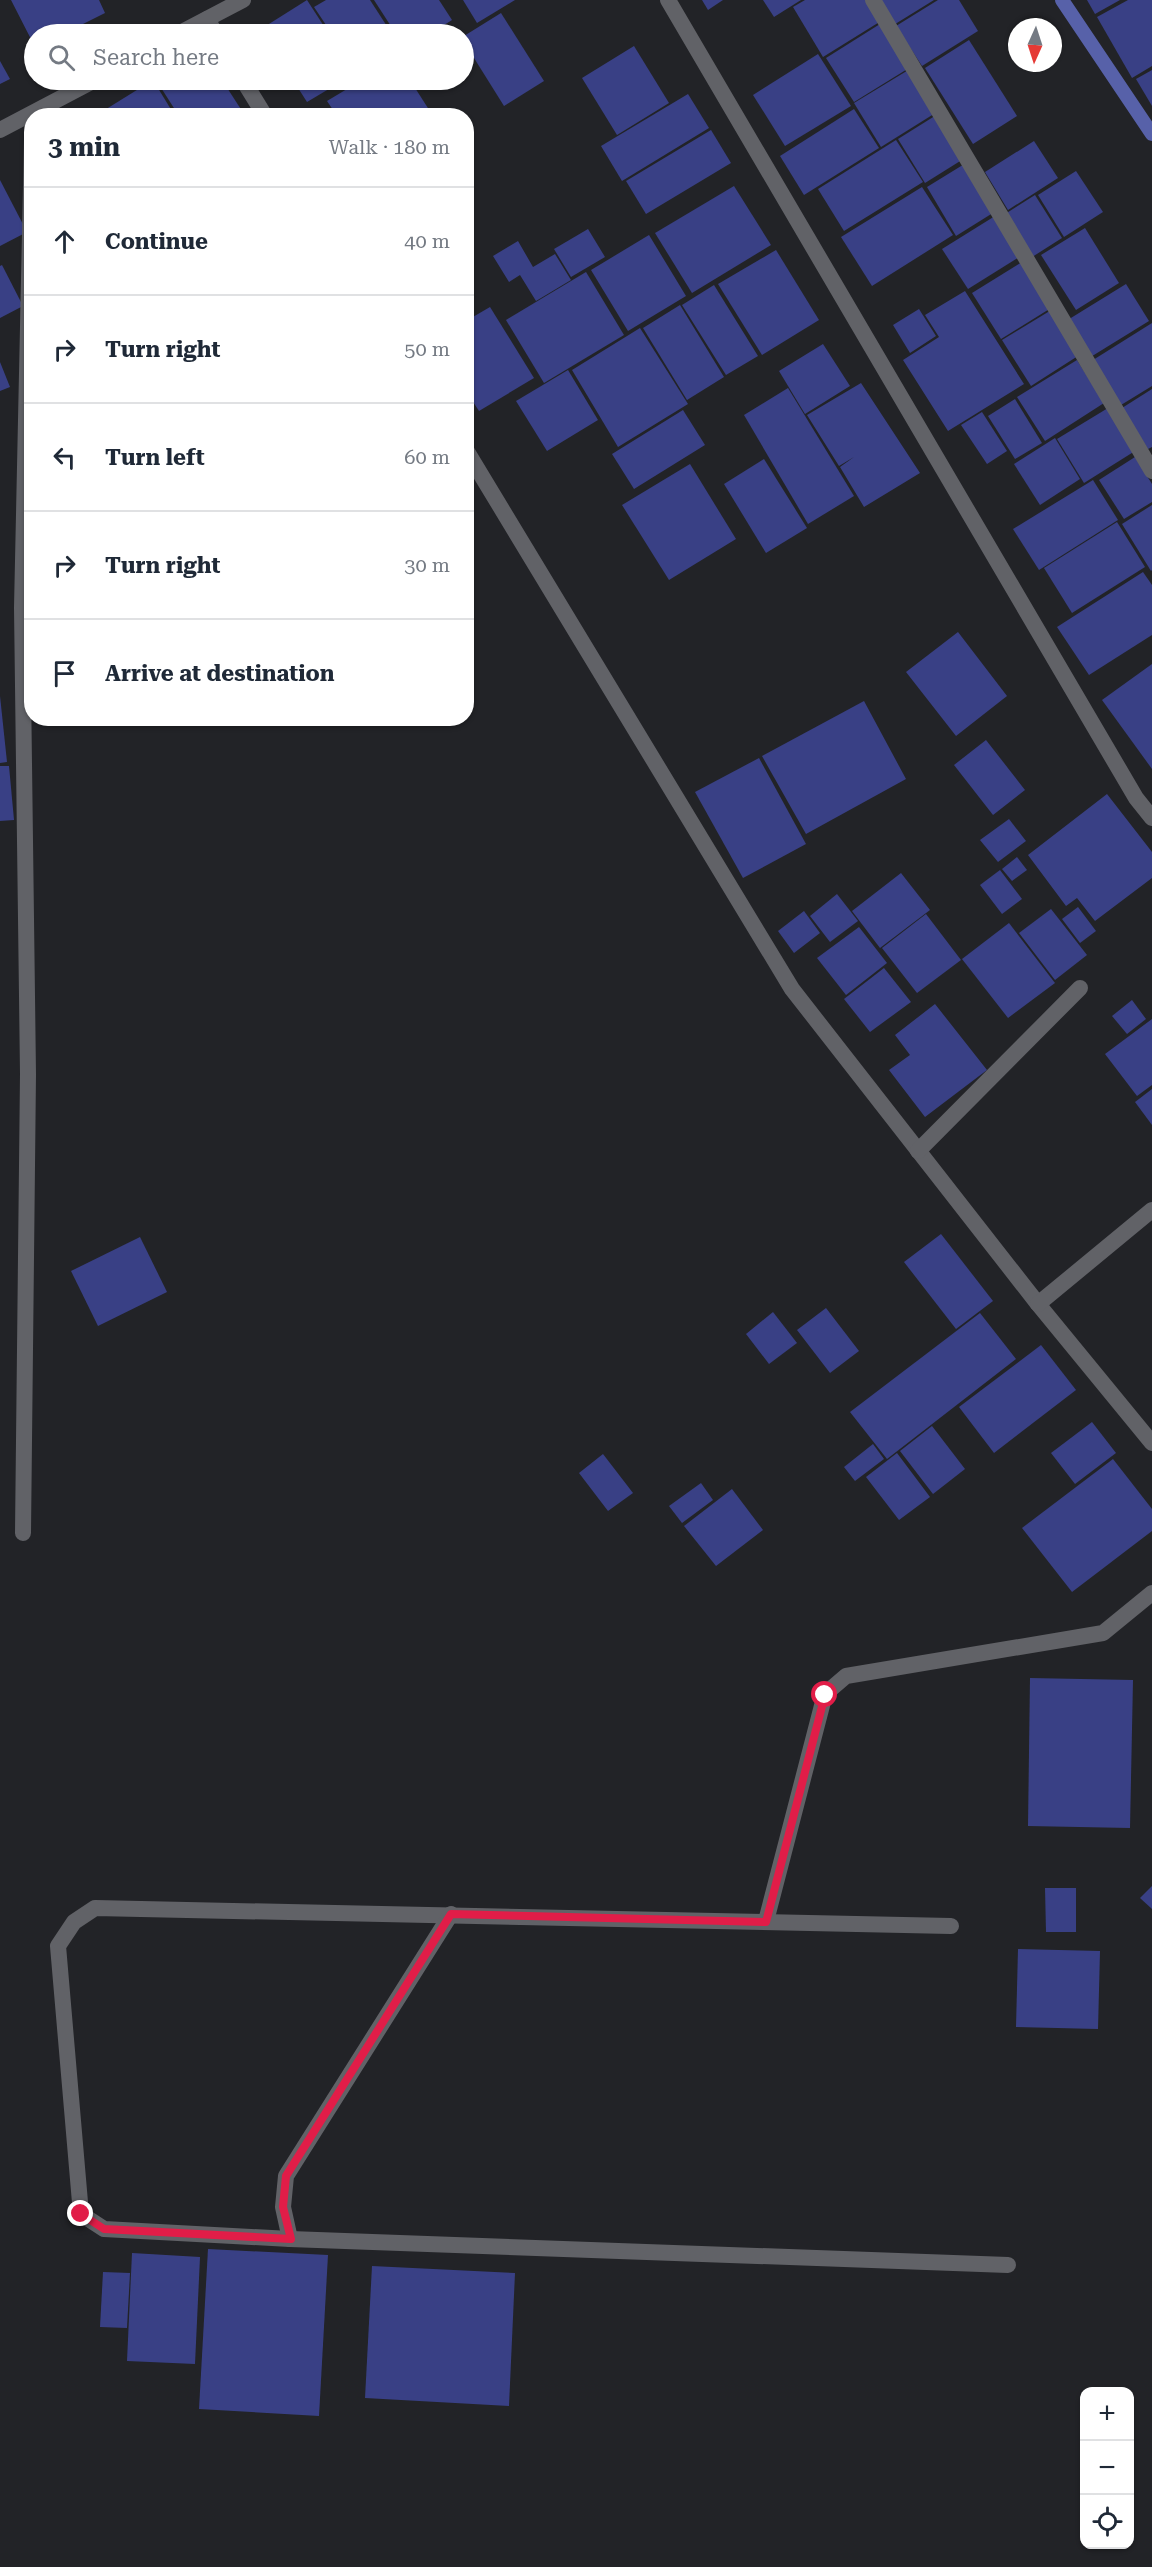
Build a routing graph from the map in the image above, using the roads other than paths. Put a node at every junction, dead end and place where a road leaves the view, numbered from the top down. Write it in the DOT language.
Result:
graph roads {
  1 [pos="243,0"];
  2 [pos="668,0"];
  3 [pos="873,0"];
  4 [pos="207,19"];
  5 [pos="197,24"];
  6 [pos="210,24"];
  7 [pos="77,90"];
  8 [pos="249,90"];
  9 [pos="45,108"];
  10 [pos="260,108"];
  11 [pos="24,119"];
  12 [pos="0,130"];
  13 [pos="474,463"];
  14 [pos="1152,471"];
  15 [pos="24,514"];
  16 [pos="1152,818"];
  17 [pos="1080,988"];
  18 [pos="918,1151"];
  19 [pos="1152,1210"];
  20 [pos="1038,1304"];
  21 [pos="1152,1443"];
  22 [pos="23,1533"];
  23 [pos="1152,1593"];
  24 [pos="451,1914"];
  25 [pos="766,1922"];
  26 [pos="951,1926"];
  27 [pos="291,2239"];
  28 [pos="1008,2265"];
  1 -- 4 [label="street"];
  2 -- 16 [label="street"];
  3 -- 14 [label="street"];
  4 -- 5 [label="street"];
  4 -- 6 [label="street"];
  7 -- 9 [label="street"];
  8 -- 10 [label="street"];
  11 -- 12 [label="street"];
  13 -- 18 [label="street"];
  15 -- 22 [label="street"];
  17 -- 18 [label="street"];
  18 -- 20 [label="street"];
  19 -- 20 [label="street"];
  20 -- 21 [label="street"];
  23 -- 25 [label="street"];
  24 -- 25 [label="street"];
  24 -- 27 [label="street"];
  24 -- 27 [label="street"];
  25 -- 26 [label="street"];
  27 -- 28 [label="street"];
}
